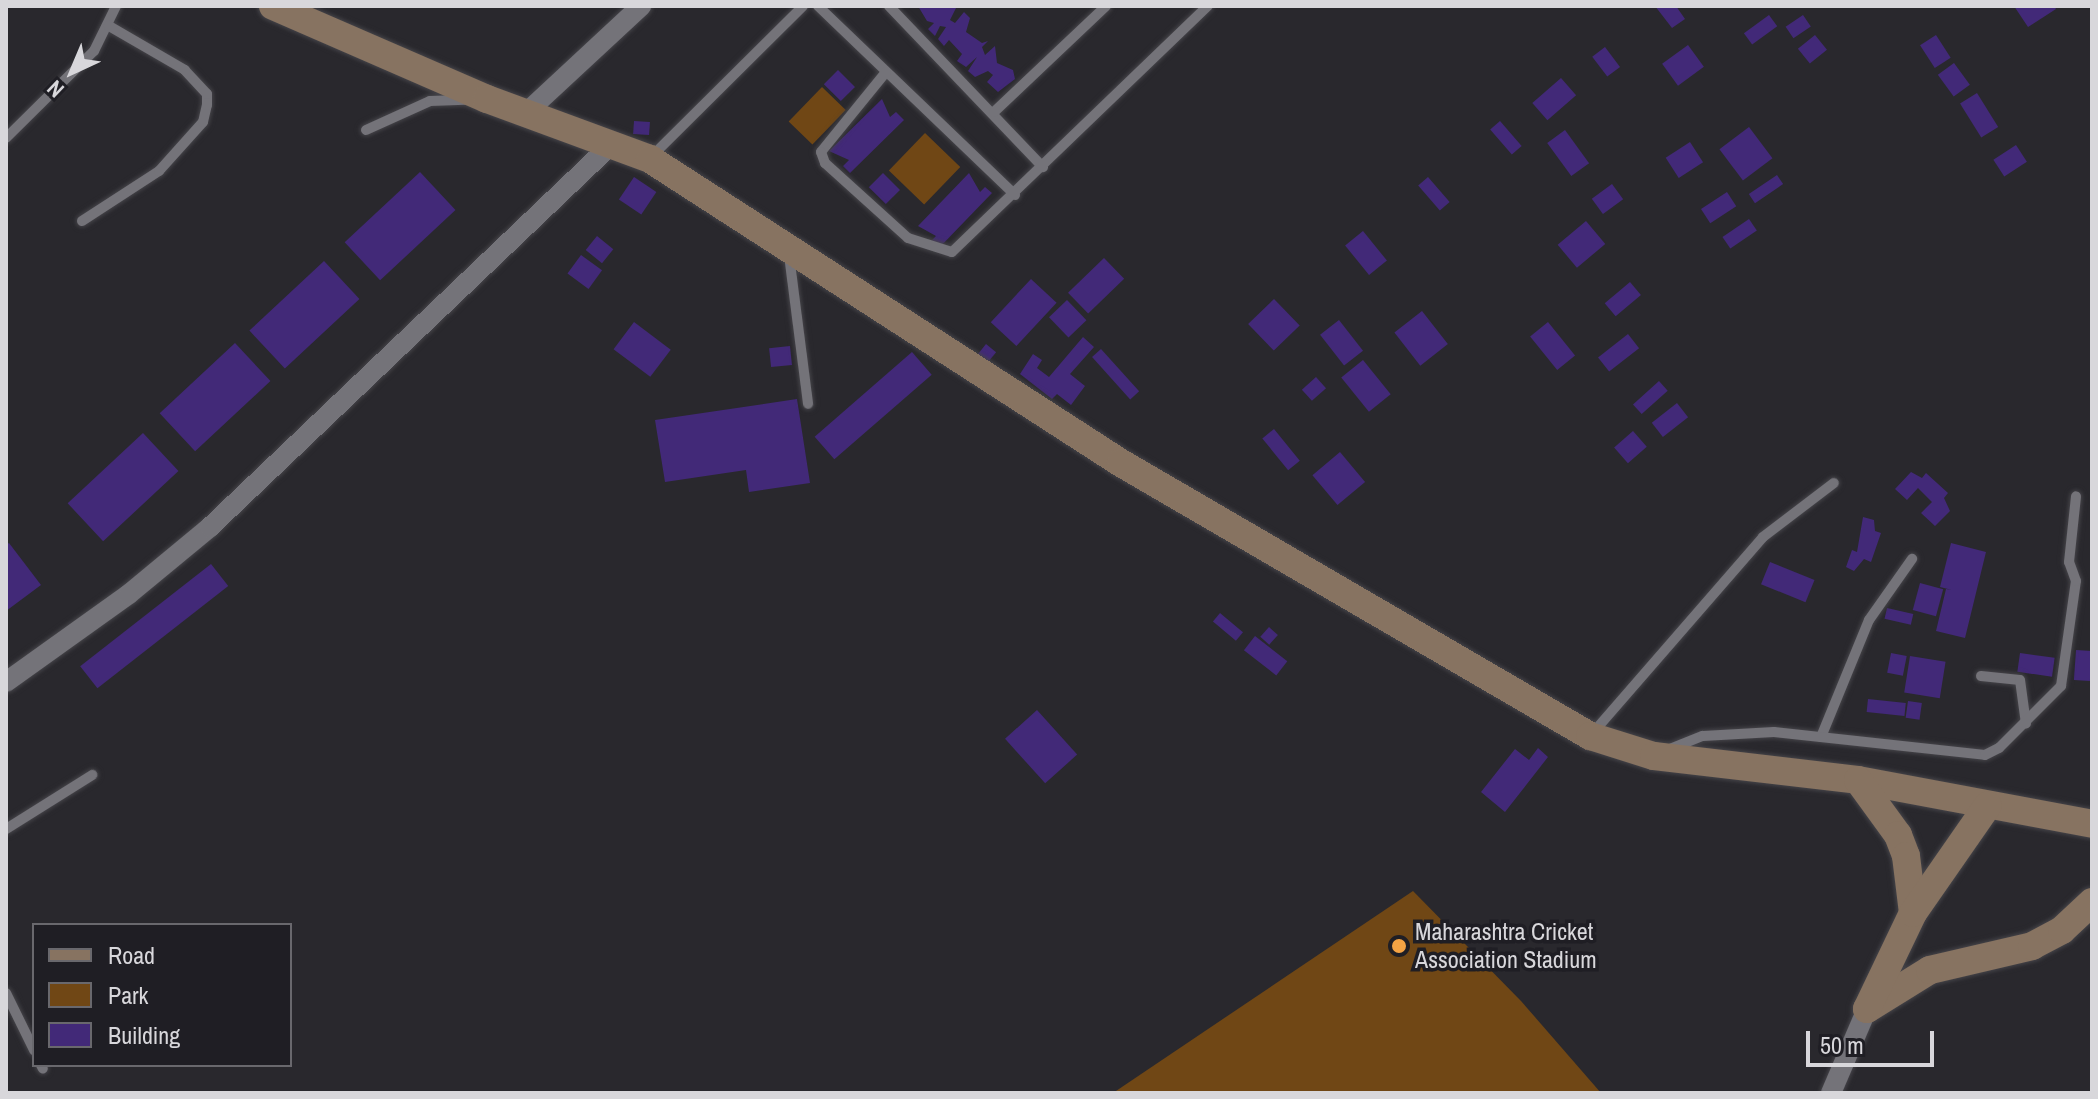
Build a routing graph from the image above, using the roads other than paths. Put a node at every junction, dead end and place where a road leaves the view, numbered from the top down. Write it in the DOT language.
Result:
graph roads {
  1 [pos="116,6"];
  2 [pos="273,6"];
  3 [pos="641,6"];
  4 [pos="803,6"];
  5 [pos="818,6"];
  6 [pos="906,6"];
  7 [pos="1106,6"];
  8 [pos="1208,6"];
  9 [pos="893,10"];
  10 [pos="109,26"];
  11 [pos="886,72"];
  12 [pos="487,99"];
  13 [pos="527,112"];
  14 [pos="994,112"];
  15 [pos="366,130"];
  16 [pos="6,138"];
  17 [pos="613,143"];
  18 [pos="650,159"];
  19 [pos="1043,167"];
  20 [pos="1015,195"];
  21 [pos="82,221"];
  22 [pos="787,243"];
  23 [pos="808,404"];
  24 [pos="1834,483"];
  25 [pos="2076,496"];
  26 [pos="1912,559"];
  27 [pos="1981,676"];
  28 [pos="6,682"];
  29 [pos="2026,724"];
  30 [pos="1590,736"];
  31 [pos="1821,737"];
  32 [pos="1654,756"];
  33 [pos="92,775"];
  34 [pos="1858,780"];
  35 [pos="1988,805"];
  36 [pos="2083,822"];
  37 [pos="6,829"];
  38 [pos="2092,902"];
  39 [pos="1913,913"];
  40 [pos="6,993"];
  41 [pos="1867,1009"];
  42 [pos="32,1046"];
  43 [pos="1831,1093"];
  1 -- 10 [label="lane"];
  2 -- 12 [label="street"];
  3 -- 13 [label="street"];
  4 -- 18 [label="lane"];
  5 -- 11 [label="lane"];
  6 -- 9 [label="lane"];
  7 -- 14 [label="lane"];
  8 -- 19 [label="lane"];
  9 -- 14 [label="lane"];
  10 -- 16 [label="lane"];
  10 -- 21 [label="lane"];
  11 -- 20 [label="lane"];
  11 -- 20 [label="lane"];
  12 -- 13 [label="street"];
  12 -- 15 [label="lane"];
  13 -- 17 [label="street"];
  14 -- 19 [label="lane"];
  17 -- 18 [label="street"];
  17 -- 28 [label="street"];
  18 -- 22 [label="street"];
  19 -- 20 [label="lane"];
  22 -- 23 [label="lane"];
  22 -- 30 [label="street"];
  24 -- 30 [label="lane"];
  25 -- 29 [label="lane"];
  26 -- 31 [label="lane"];
  27 -- 29 [label="lane"];
  29 -- 31 [label="lane"];
  30 -- 32 [label="street"];
  31 -- 32 [label="lane"];
  32 -- 34 [label="street"];
  33 -- 37 [label="lane"];
  34 -- 35 [label="street"];
  34 -- 39 [label="street"];
  35 -- 36 [label="street"];
  35 -- 39 [label="street"];
  38 -- 41 [label="street"];
  39 -- 41 [label="street"];
  40 -- 42 [label="lane"];
  41 -- 43 [label="street"];
}
